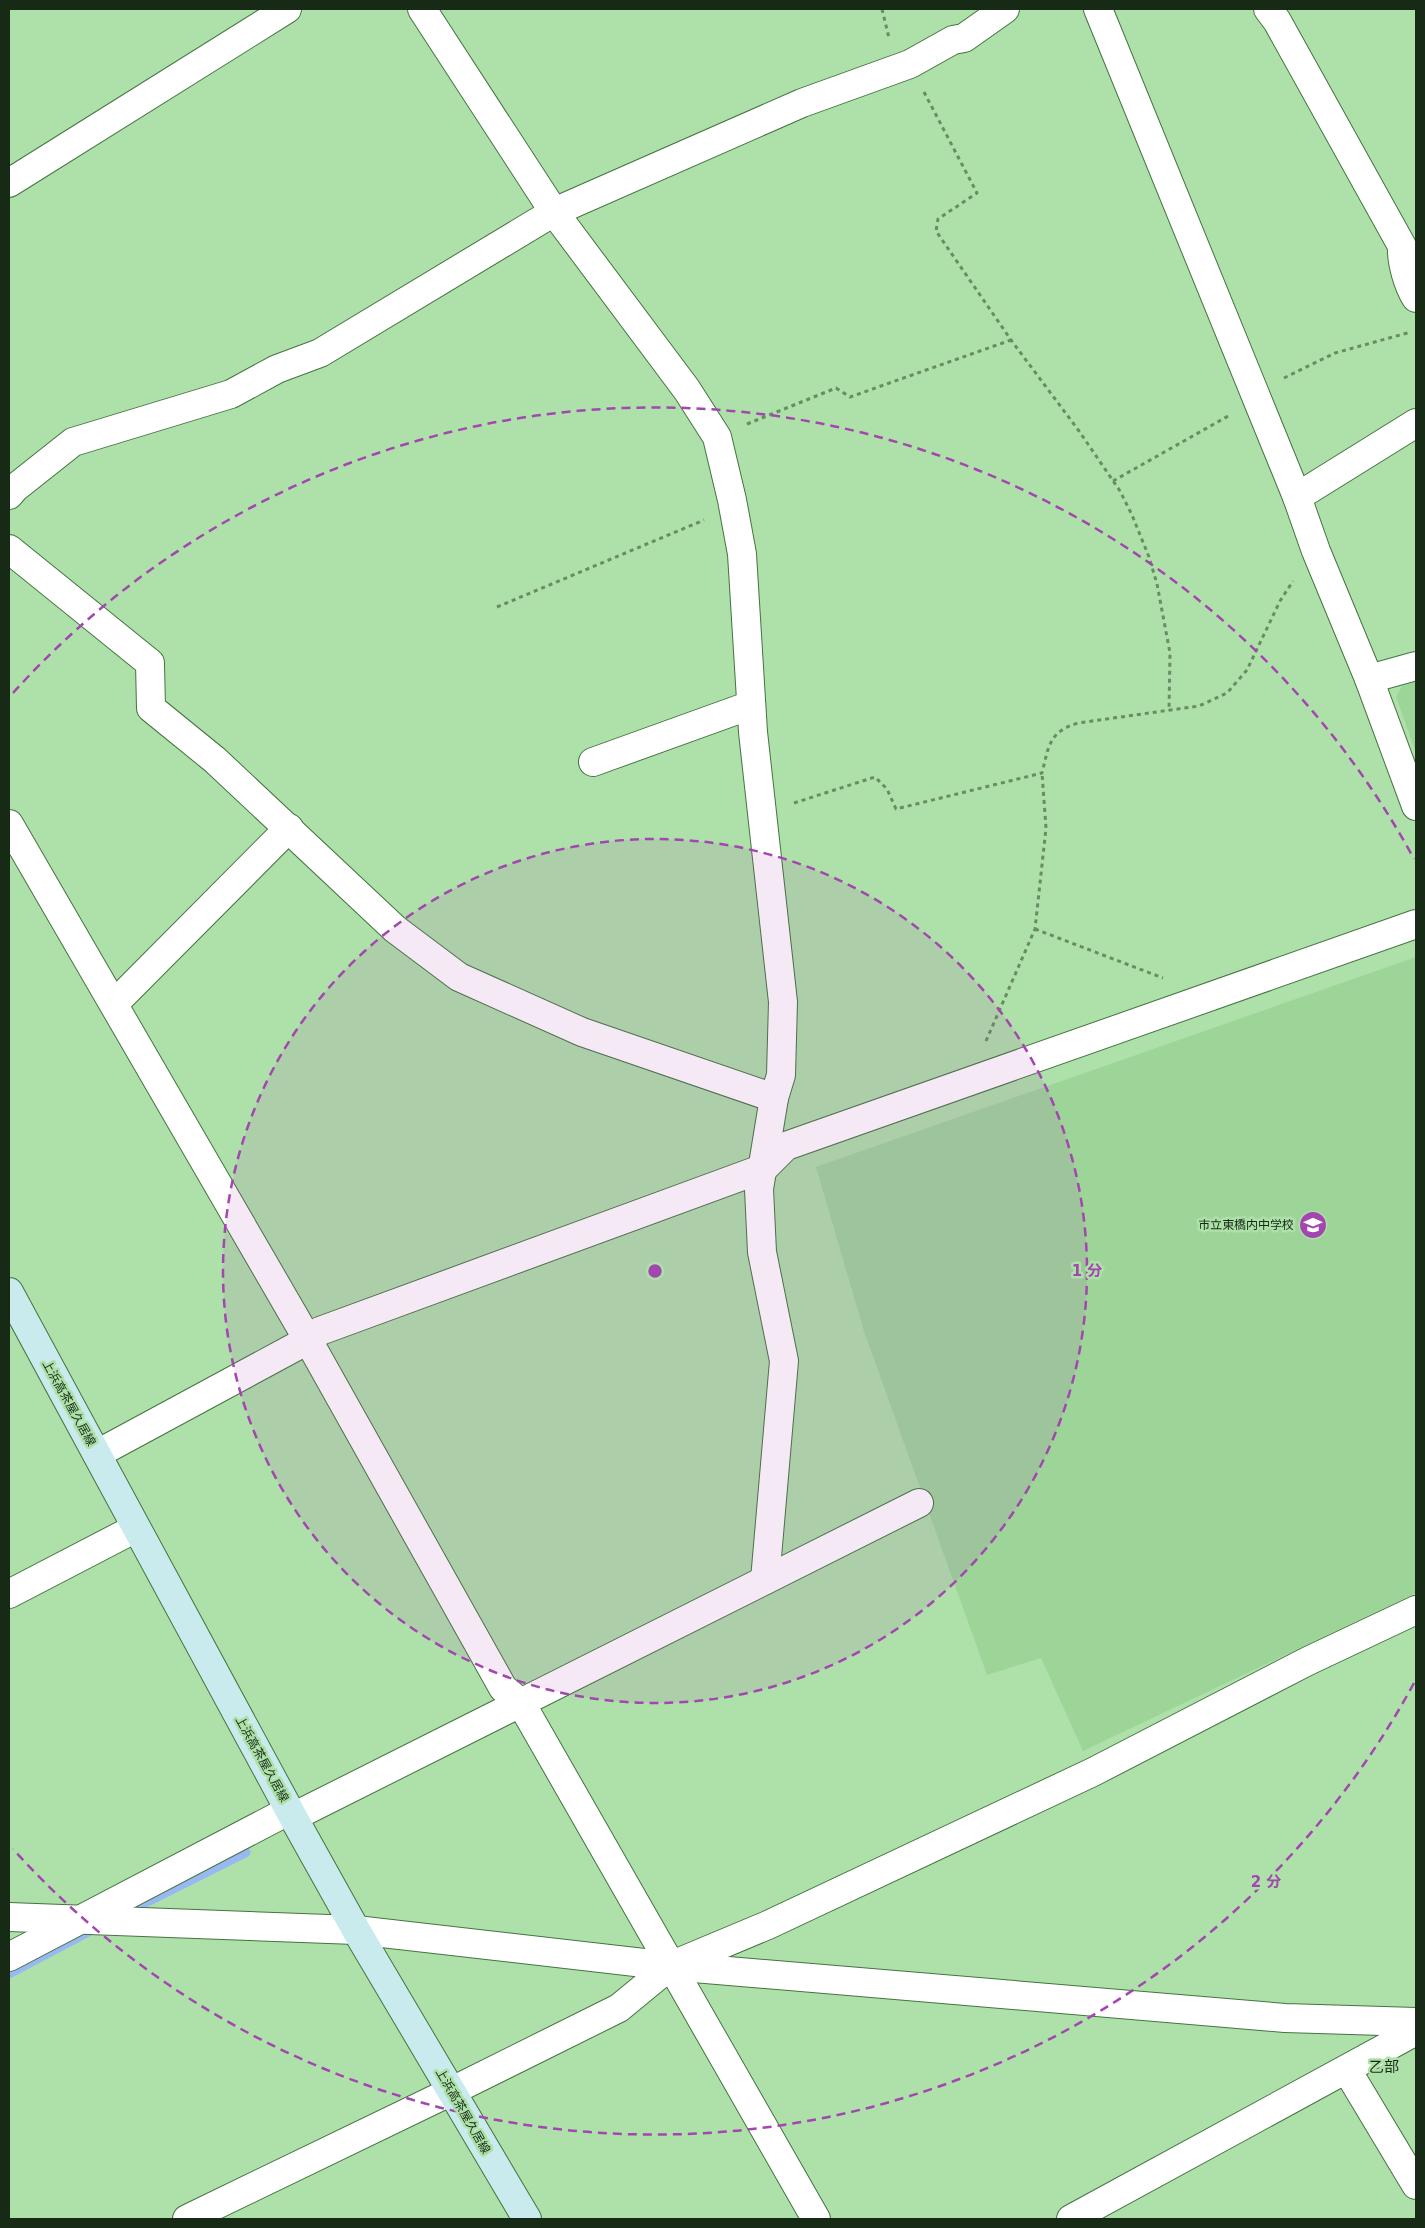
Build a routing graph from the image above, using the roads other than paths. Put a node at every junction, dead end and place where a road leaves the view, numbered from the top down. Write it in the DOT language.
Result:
graph roads {
  1 [pos="286,9"];
  2 [pos="422,9"];
  3 [pos="1005,9"];
  4 [pos="1098,9"];
  5 [pos="1268,9"];
  6 [pos="9,183"];
  7 [pos="554,212"];
  8 [pos="1409,241"];
  9 [pos="1416,298"];
  10 [pos="1416,423"];
  11 [pos="9,495"];
  12 [pos="1297,497"];
  13 [pos="9,549"];
  14 [pos="1416,666"];
  15 [pos="1369,679"];
  16 [pos="751,705"];
  17 [pos="592,762"];
  18 [pos="1416,806"];
  19 [pos="9,824"];
  20 [pos="289,828"];
  21 [pos="1416,924"];
  22 [pos="114,1004"];
  23 [pos="774,1098"];
  24 [pos="764,1168"];
  25 [pos="9,1292"];
  26 [pos="308,1340"];
  27 [pos="97,1454"];
  28 [pos="918,1503"];
  29 [pos="136,1528"];
  30 [pos="765,1580"];
  31 [pos="9,1594"];
  32 [pos="1416,1610"];
  33 [pos="522,1703"];
  34 [pos="292,1814"];
  35 [pos="9,1917"];
  36 [pos="81,1920"];
  37 [pos="356,1930"];
  38 [pos="9,1957"];
  39 [pos="670,1966"];
  40 [pos="1416,2022"];
  41 [pos="1416,2031"];
  42 [pos="1347,2070"];
  43 [pos="452,2092"];
  44 [pos="1416,2185"];
  45 [pos="520,2217"];
  46 [pos="187,2219"];
  47 [pos="816,2219"];
  48 [pos="1071,2219"];
  1 -- 6 [label="street"];
  2 -- 7 [label="street"];
  3 -- 7 [label="street"];
  4 -- 12 [label="street"];
  5 -- 8 [label="street"];
  7 -- 11 [label="street"];
  7 -- 16 [label="street"];
  8 -- 9 [label="street"];
  10 -- 12 [label="street"];
  12 -- 15 [label="street"];
  13 -- 20 [label="street"];
  14 -- 15 [label="street"];
  15 -- 18 [label="street"];
  16 -- 17 [label="street"];
  16 -- 23 [label="street"];
  19 -- 22 [label="street"];
  20 -- 22 [label="street"];
  20 -- 23 [label="street"];
  21 -- 24 [label="street"];
  22 -- 26 [label="street"];
  23 -- 24 [label="street"];
  24 -- 26 [label="street"];
  24 -- 30 [label="street"];
  25 -- 27 [label="main road, 上浜高茶屋久居線"];
  26 -- 27 [label="street"];
  26 -- 33 [label="street"];
  27 -- 29 [label="main road, 上浜高茶屋久居線"];
  28 -- 30 [label="street"];
  29 -- 31 [label="street"];
  29 -- 34 [label="main road, 上浜高茶屋久居線"];
  30 -- 33 [label="street"];
  32 -- 39 [label="street"];
  33 -- 34 [label="street"];
  33 -- 39 [label="street"];
  34 -- 36 [label="street"];
  34 -- 37 [label="main road, 上浜高茶屋久居線"];
  35 -- 36 [label="street"];
  36 -- 37 [label="street"];
  36 -- 38 [label="street"];
  37 -- 39 [label="street"];
  37 -- 43 [label="main road, 上浜高茶屋久居線"];
  39 -- 40 [label="street"];
  39 -- 43 [label="street"];
  39 -- 47 [label="street"];
  41 -- 42 [label="street"];
  42 -- 44 [label="street"];
  42 -- 48 [label="street"];
  43 -- 45 [label="main road, 上浜高茶屋久居線"];
  43 -- 46 [label="street"];
}
